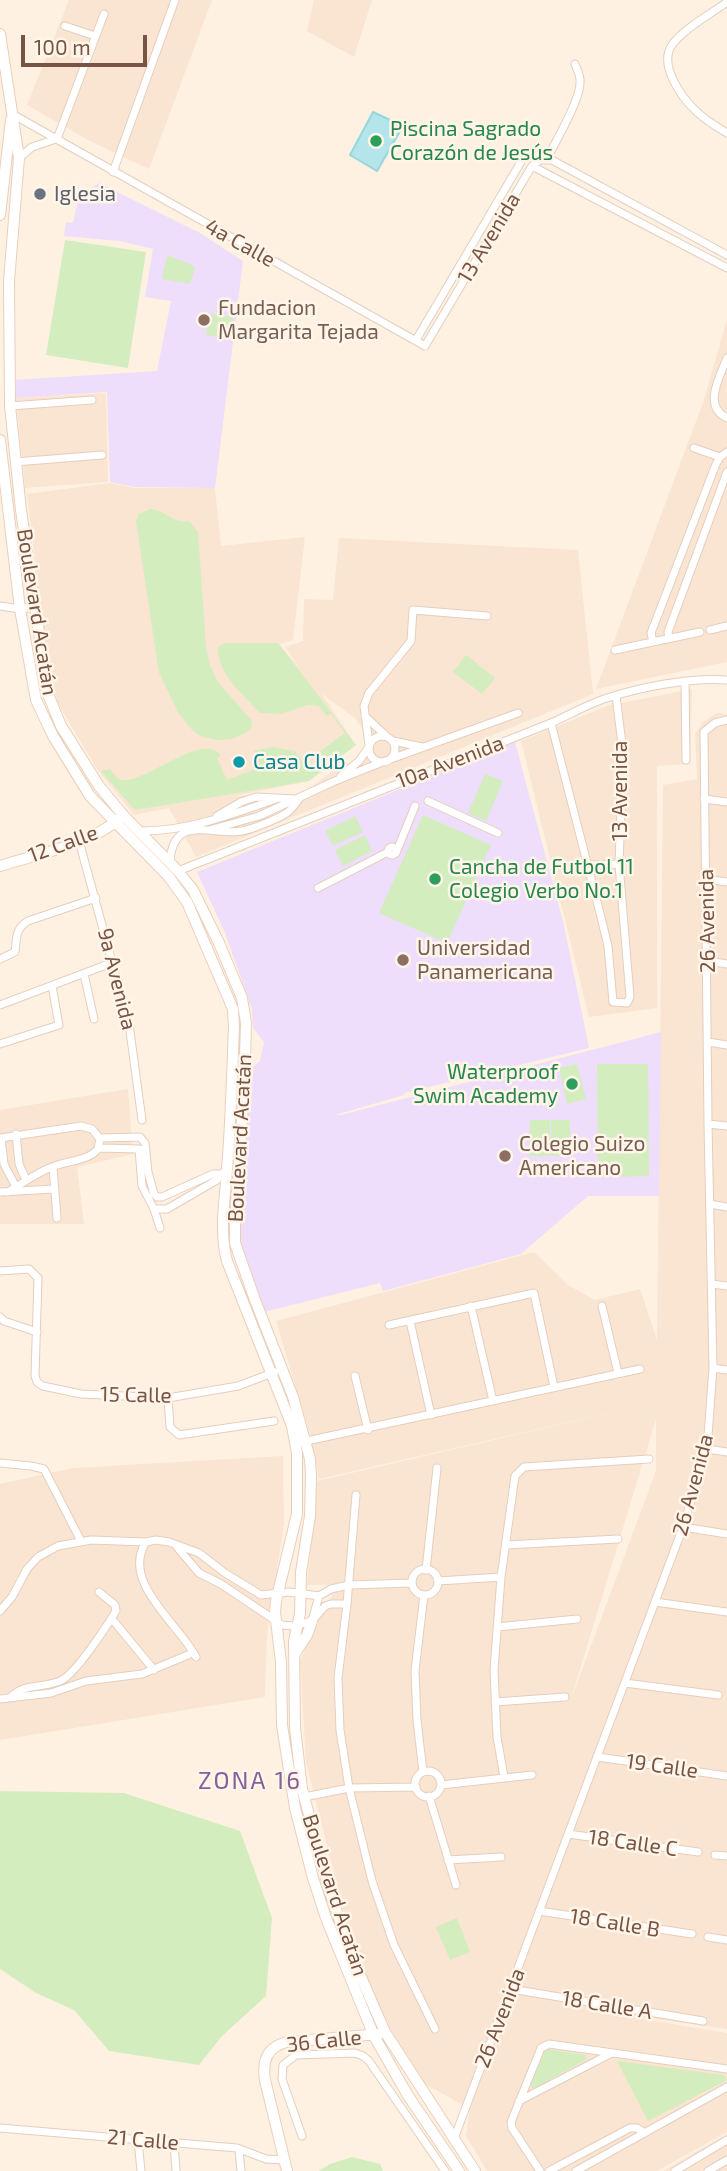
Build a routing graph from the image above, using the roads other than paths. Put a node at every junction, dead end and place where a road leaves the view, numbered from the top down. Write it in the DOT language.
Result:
graph roads {
  1 [pos="175,0"];
  2 [pos="727,2"];
  3 [pos="104,14"];
  4 [pos="65,26"];
  5 [pos="0,34"];
  6 [pos="95,36"];
  7 [pos="0,45"];
  8 [pos="575,64"];
  9 [pos="12,114"];
  10 [pos="13,132"];
  11 [pos="727,133"];
  12 [pos="57,139"];
  13 [pos="525,155"];
  14 [pos="19,158"];
  15 [pos="547,159"];
  16 [pos="533,166"];
  17 [pos="564,166"];
  18 [pos="113,172"];
  19 [pos="558,179"];
  20 [pos="0,215"];
  21 [pos="727,255"];
  22 [pos="727,268"];
  23 [pos="416,341"];
  24 [pos="425,346"];
  25 [pos="727,358"];
  26 [pos="92,400"];
  27 [pos="10,406"];
  28 [pos="727,418"];
  29 [pos="0,440"];
  30 [pos="694,448"];
  31 [pos="724,454"];
  32 [pos="102,455"];
  33 [pos="15,462"];
  34 [pos="727,472"];
  35 [pos="0,606"];
  36 [pos="34,607"];
  37 [pos="20,609"];
  38 [pos="487,616"];
  39 [pos="727,626"];
  40 [pos="710,630"];
  41 [pos="700,632"];
  42 [pos="669,638"];
  43 [pos="653,642"];
  44 [pos="615,650"];
  45 [pos="727,680"];
  46 [pos="685,681"];
  47 [pos="616,696"];
  48 [pos="517,713"];
  49 [pos="365,715"];
  50 [pos="726,720"];
  51 [pos="551,723"];
  52 [pos="389,739"];
  53 [pos="369,746"];
  54 [pos="426,748"];
  55 [pos="686,760"];
  56 [pos="387,761"];
  57 [pos="335,781"];
  58 [pos="299,799"];
  59 [pos="704,799"];
  60 [pos="428,801"];
  61 [pos="727,802"];
  62 [pos="415,806"];
  63 [pos="119,819"];
  64 [pos="210,825"];
  65 [pos="139,831"];
  66 [pos="498,832"];
  67 [pos="79,841"];
  68 [pos="170,862"];
  69 [pos="619,864"];
  70 [pos="589,865"];
  71 [pos="0,866"];
  72 [pos="178,871"];
  73 [pos="706,879"];
  74 [pos="727,882"];
  75 [pos="318,888"];
  76 [pos="96,898"];
  77 [pos="0,959"];
  78 [pos="708,961"];
  79 [pos="114,962"];
  80 [pos="727,964"];
  81 [pos="84,974"];
  82 [pos="52,986"];
  83 [pos="0,1005"];
  84 [pos="94,1019"];
  85 [pos="708,1042"];
  86 [pos="0,1044"];
  87 [pos="727,1045"];
  88 [pos="142,1120"];
  89 [pos="708,1124"];
  90 [pos="727,1126"];
  91 [pos="16,1135"];
  92 [pos="0,1138"];
  93 [pos="99,1138"];
  94 [pos="99,1148"];
  95 [pos="53,1167"];
  96 [pos="229,1171"];
  97 [pos="26,1180"];
  98 [pos="54,1189"];
  99 [pos="8,1190"];
  100 [pos="150,1191"];
  101 [pos="710,1204"];
  102 [pos="727,1207"];
  103 [pos="154,1209"];
  104 [pos="57,1218"];
  105 [pos="160,1228"];
  106 [pos="0,1271"];
  107 [pos="712,1284"];
  108 [pos="727,1286"];
  109 [pos="471,1306"];
  110 [pos="602,1306"];
  111 [pos="0,1317"];
  112 [pos="410,1321"];
  113 [pos="389,1325"];
  114 [pos="37,1332"];
  115 [pos="713,1368"];
  116 [pos="640,1369"];
  117 [pos="727,1370"];
  118 [pos="278,1371"];
  119 [pos="618,1373"];
  120 [pos="355,1377"];
  121 [pos="554,1387"];
  122 [pos="168,1398"];
  123 [pos="493,1401"];
  124 [pos="431,1415"];
  125 [pos="274,1421"];
  126 [pos="368,1430"];
  127 [pos="300,1443"];
  128 [pos="707,1450"];
  129 [pos="727,1452"];
  130 [pos="649,1459"];
  131 [pos="0,1463"];
  132 [pos="437,1468"];
  133 [pos="356,1495"];
  134 [pos="683,1527"];
  135 [pos="727,1534"];
  136 [pos="618,1539"];
  137 [pos="81,1541"];
  138 [pos="146,1542"];
  139 [pos="506,1545"];
  140 [pos="176,1546"];
  141 [pos="426,1570"];
  142 [pos="501,1577"];
  143 [pos="438,1581"];
  144 [pos="412,1583"];
  145 [pos="349,1585"];
  146 [pos="99,1592"];
  147 [pos="278,1593"];
  148 [pos="301,1594"];
  149 [pos="424,1595"];
  150 [pos="319,1596"];
  151 [pos="655,1602"];
  152 [pos="347,1604"];
  153 [pos="0,1611"];
  154 [pos="727,1612"];
  155 [pos="112,1619"];
  156 [pos="577,1619"];
  157 [pos="312,1621"];
  158 [pos="277,1623"];
  159 [pos="297,1626"];
  160 [pos="497,1627"];
  161 [pos="294,1655"];
  162 [pos="154,1670"];
  163 [pos="71,1674"];
  164 [pos="625,1683"];
  165 [pos="77,1684"];
  166 [pos="718,1695"];
  167 [pos="565,1697"];
  168 [pos="10,1698"];
  169 [pos="0,1699"];
  170 [pos="495,1702"];
  171 [pos="598,1757"];
  172 [pos="423,1772"];
  173 [pos="532,1775"];
  174 [pos="727,1776"];
  175 [pos="504,1777"];
  176 [pos="441,1785"];
  177 [pos="416,1787"];
  178 [pos="349,1788"];
  179 [pos="429,1796"];
  180 [pos="304,1797"];
  181 [pos="568,1834"];
  182 [pos="698,1852"];
  183 [pos="715,1855"];
  184 [pos="727,1856"];
  185 [pos="501,1857"];
  186 [pos="448,1860"];
  187 [pos="456,1885"];
  188 [pos="539,1911"];
  189 [pos="692,1934"];
  190 [pos="708,1937"];
  191 [pos="727,1940"];
  192 [pos="510,1989"];
  193 [pos="703,2021"];
  194 [pos="435,2029"];
  195 [pos="379,2034"];
  196 [pos="613,2053"];
  197 [pos="727,2069"];
  198 [pos="727,2087"];
  199 [pos="519,2101"];
  200 [pos="0,2129"];
  201 [pos="645,2133"];
  202 [pos="302,2136"];
  203 [pos="138,2140"];
  204 [pos="454,2140"];
  205 [pos="727,2140"];
  206 [pos="174,2143"];
  207 [pos="239,2149"];
  208 [pos="727,2160"];
  209 [pos="285,2165"];
  210 [pos="141,2171"];
  211 [pos="176,2171"];
  212 [pos="241,2171"];
  213 [pos="446,2171"];
  214 [pos="459,2171"];
  215 [pos="475,2171"];
  216 [pos="540,2171"];
  217 [pos="549,2171"];
  218 [pos="576,2171"];
  219 [pos="675,2171"];
  220 [pos="708,2171"];
  1 -- 18 [label="street"];
  2 -- 11 [label="street"];
  3 -- 6 [label="street"];
  4 -- 6 [label="street"];
  5 -- 7 [label="main road, Boulevard Acatán"];
  6 -- 12 [label="street"];
  7 -- 9 [label="main road, Boulevard Acatán"];
  8 -- 15 [label="street"];
  9 -- 10 [label="main road, Boulevard Acatán"];
  9 -- 12 [label="street, 4a Calle"];
  10 -- 14 [label="main road, Boulevard Acatán"];
  10 -- 20 [label="main road, Boulevard Acatán"];
  12 -- 14 [label="street"];
  12 -- 18 [label="street, 4a Calle"];
  13 -- 23 [label="street"];
  14 -- 27 [label="main road, Boulevard Acatán"];
  15 -- 16 [label="street"];
  15 -- 17 [label="street"];
  16 -- 19 [label="street"];
  16 -- 24 [label="street, 13 Avenida"];
  17 -- 19 [label="street"];
  17 -- 21 [label="street"];
  18 -- 23 [label="street, 4a Calle"];
  19 -- 22 [label="street"];
  23 -- 24 [label="street, 4a Calle"];
  25 -- 28 [label="street"];
  26 -- 27 [label="street"];
  27 -- 33 [label="main road, Boulevard Acatán"];
  29 -- 37 [label="main road, Boulevard Acatán"];
  30 -- 31 [label="street"];
  31 -- 43 [label="street"];
  32 -- 33 [label="street"];
  33 -- 36 [label="main road, Boulevard Acatán"];
  34 -- 42 [label="street"];
  35 -- 37 [label="street"];
  36 -- 37 [label="street"];
  36 -- 63 [label="main road, Boulevard Acatán"];
  37 -- 63 [label="main road, Boulevard Acatán"];
  38 -- 49 [label="street"];
  39 -- 40 [label="street"];
  41 -- 42 [label="street"];
  42 -- 43 [label="street"];
  43 -- 44 [label="street"];
  45 -- 46 [label="street, 10a Avenida"];
  46 -- 47 [label="street, 10a Avenida"];
  46 -- 55 [label="street"];
  47 -- 51 [label="street, 10a Avenida"];
  47 -- 69 [label="street, 13 Avenida"];
  48 -- 54 [label="street"];
  49 -- 52 [label="street"];
  49 -- 53 [label="street"];
  50 -- 59 [label="street, 26 Avenida"];
  51 -- 70 [label="street, 13 Avenida"];
  51 -- 72 [label="street, 10a Avenida"];
  52 -- 53 [label="street"];
  52 -- 54 [label="street"];
  52 -- 56 [label="street"];
  53 -- 56 [label="street"];
  53 -- 57 [label="street"];
  54 -- 56 [label="street"];
  56 -- 57 [label="street"];
  57 -- 58 [label="street"];
  58 -- 64 [label="street"];
  58 -- 64 [label="street"];
  59 -- 61 [label="street"];
  59 -- 73 [label="street, 26 Avenida"];
  60 -- 66 [label="street"];
  62 -- 75 [label="street"];
  63 -- 65 [label="main road, Boulevard Acatán"];
  63 -- 67 [label="main road, 12 Calle"];
  63 -- 96 [label="main road, Boulevard Acatán"];
  64 -- 65 [label="street"];
  64 -- 68 [label="street"];
  65 -- 68 [label="main road, Boulevard Acatán"];
  67 -- 71 [label="main road, 12 Calle"];
  67 -- 76 [label="street, 9a Avenida"];
  68 -- 72 [label="main road, Boulevard Acatán"];
  69 -- 70 [label="street"];
  69 -- 70 [label="street, 13 Avenida"];
  72 -- 96 [label="main road, Boulevard Acatán"];
  73 -- 74 [label="street"];
  73 -- 78 [label="street, 26 Avenida"];
  76 -- 77 [label="street"];
  76 -- 79 [label="street, 9a Avenida"];
  78 -- 80 [label="street"];
  78 -- 85 [label="street, 26 Avenida"];
  79 -- 81 [label="street"];
  79 -- 88 [label="street, 9a Avenida"];
  81 -- 82 [label="street"];
  81 -- 84 [label="street"];
  82 -- 83 [label="street"];
  82 -- 86 [label="street"];
  85 -- 87 [label="street"];
  85 -- 89 [label="street, 26 Avenida"];
  89 -- 90 [label="street"];
  89 -- 101 [label="street, 26 Avenida"];
  91 -- 92 [label="street"];
  91 -- 93 [label="street"];
  91 -- 97 [label="street"];
  92 -- 99 [label="street"];
  93 -- 94 [label="street"];
  93 -- 100 [label="street"];
  94 -- 95 [label="street"];
  94 -- 100 [label="street"];
  95 -- 97 [label="street"];
  95 -- 98 [label="street"];
  96 -- 100 [label="street"];
  96 -- 103 [label="street"];
  96 -- 118 [label="main road, Boulevard Acatán"];
  97 -- 99 [label="street"];
  98 -- 99 [label="street"];
  98 -- 104 [label="street"];
  100 -- 103 [label="street"];
  101 -- 102 [label="street"];
  101 -- 107 [label="street, 26 Avenida"];
  103 -- 105 [label="street"];
  106 -- 114 [label="street, 15 Calle"];
  107 -- 108 [label="street"];
  107 -- 115 [label="street, 26 Avenida"];
  109 -- 112 [label="street"];
  109 -- 121 [label="street"];
  109 -- 123 [label="street"];
  110 -- 119 [label="street"];
  111 -- 114 [label="street"];
  112 -- 113 [label="street"];
  112 -- 124 [label="street"];
  114 -- 122 [label="street, 15 Calle"];
  115 -- 117 [label="street"];
  115 -- 128 [label="street, 26 Avenida"];
  116 -- 119 [label="street"];
  118 -- 122 [label="street, 15 Calle"];
  118 -- 127 [label="main road, Boulevard Acatán"];
  119 -- 121 [label="street"];
  120 -- 126 [label="street"];
  121 -- 123 [label="street"];
  122 -- 125 [label="street"];
  123 -- 124 [label="street"];
  124 -- 126 [label="street"];
  126 -- 127 [label="street"];
  127 -- 147 [label="main road, Boulevard Acatán"];
  127 -- 148 [label="main road, Boulevard Acatán"];
  128 -- 129 [label="street"];
  128 -- 134 [label="street, 26 Avenida"];
  130 -- 139 [label="street"];
  131 -- 137 [label="street"];
  132 -- 141 [label="street"];
  133 -- 145 [label="street"];
  134 -- 135 [label="street"];
  134 -- 151 [label="street, 26 Avenida"];
  136 -- 139 [label="street"];
  137 -- 138 [label="street"];
  137 -- 153 [label="street"];
  138 -- 140 [label="street"];
  138 -- 162 [label="street"];
  139 -- 142 [label="street"];
  140 -- 147 [label="street"];
  140 -- 158 [label="street"];
  141 -- 143 [label="street"];
  141 -- 144 [label="street"];
  142 -- 143 [label="street"];
  142 -- 160 [label="street"];
  143 -- 149 [label="street"];
  144 -- 145 [label="street"];
  144 -- 149 [label="street"];
  145 -- 150 [label="street"];
  145 -- 152 [label="street"];
  146 -- 155 [label="street"];
  147 -- 148 [label="street"];
  147 -- 158 [label="main road, Boulevard Acatán"];
  148 -- 150 [label="street"];
  148 -- 159 [label="main road, Boulevard Acatán"];
  149 -- 172 [label="street"];
  150 -- 157 [label="street"];
  151 -- 154 [label="street"];
  151 -- 164 [label="street, 26 Avenida"];
  152 -- 157 [label="street"];
  152 -- 178 [label="street"];
  155 -- 162 [label="street"];
  155 -- 163 [label="street"];
  156 -- 160 [label="street"];
  157 -- 159 [label="street"];
  157 -- 161 [label="main road"];
  158 -- 159 [label="street"];
  158 -- 195 [label="main road, Boulevard Acatán"];
  159 -- 161 [label="main road, Boulevard Acatán"];
  160 -- 170 [label="street"];
  161 -- 180 [label="main road, Boulevard Acatán"];
  162 -- 165 [label="street"];
  163 -- 165 [label="street"];
  163 -- 168 [label="street"];
  164 -- 166 [label="street"];
  164 -- 171 [label="street, 26 Avenida"];
  165 -- 168 [label="street"];
  167 -- 170 [label="street"];
  168 -- 169 [label="street"];
  170 -- 175 [label="street"];
  171 -- 174 [label="street, 19 Calle"];
  171 -- 181 [label="street, 26 Avenida"];
  172 -- 176 [label="street"];
  172 -- 177 [label="street"];
  173 -- 175 [label="street"];
  175 -- 176 [label="street"];
  176 -- 179 [label="street"];
  177 -- 178 [label="street"];
  177 -- 179 [label="street"];
  178 -- 180 [label="street"];
  178 -- 194 [label="street"];
  179 -- 186 [label="street"];
  180 -- 195 [label="main road, Boulevard Acatán"];
  181 -- 182 [label="street, 18 Calle C"];
  181 -- 188 [label="street, 26 Avenida"];
  183 -- 184 [label="street"];
  185 -- 186 [label="street"];
  186 -- 187 [label="street"];
  188 -- 189 [label="street, 18 Calle B"];
  188 -- 192 [label="street, 26 Avenida"];
  190 -- 191 [label="street"];
  192 -- 193 [label="street, 18 Calle A"];
  192 -- 204 [label="street, 26 Avenida"];
  195 -- 204 [label="main road, Boulevard Acatán"];
  195 -- 209 [label="main road, 36 Calle"];
  195 -- 214 [label="main road, Boulevard Acatán"];
  196 -- 197 [label="street"];
  196 -- 199 [label="street"];
  196 -- 199 [label="street"];
  198 -- 201 [label="street"];
  199 -- 216 [label="street"];
  200 -- 203 [label="street, 21 Calle"];
  201 -- 217 [label="street"];
  201 -- 218 [label="street"];
  202 -- 213 [label="street"];
  203 -- 206 [label="street, 21 Calle"];
  203 -- 210 [label="street"];
  204 -- 215 [label="main road, Boulevard Acatán"];
  205 -- 219 [label="street"];
  206 -- 207 [label="street, 21 Calle"];
  206 -- 211 [label="street"];
  207 -- 209 [label="street, 21 Calle"];
  207 -- 212 [label="street"];
  208 -- 220 [label="street"];
}
